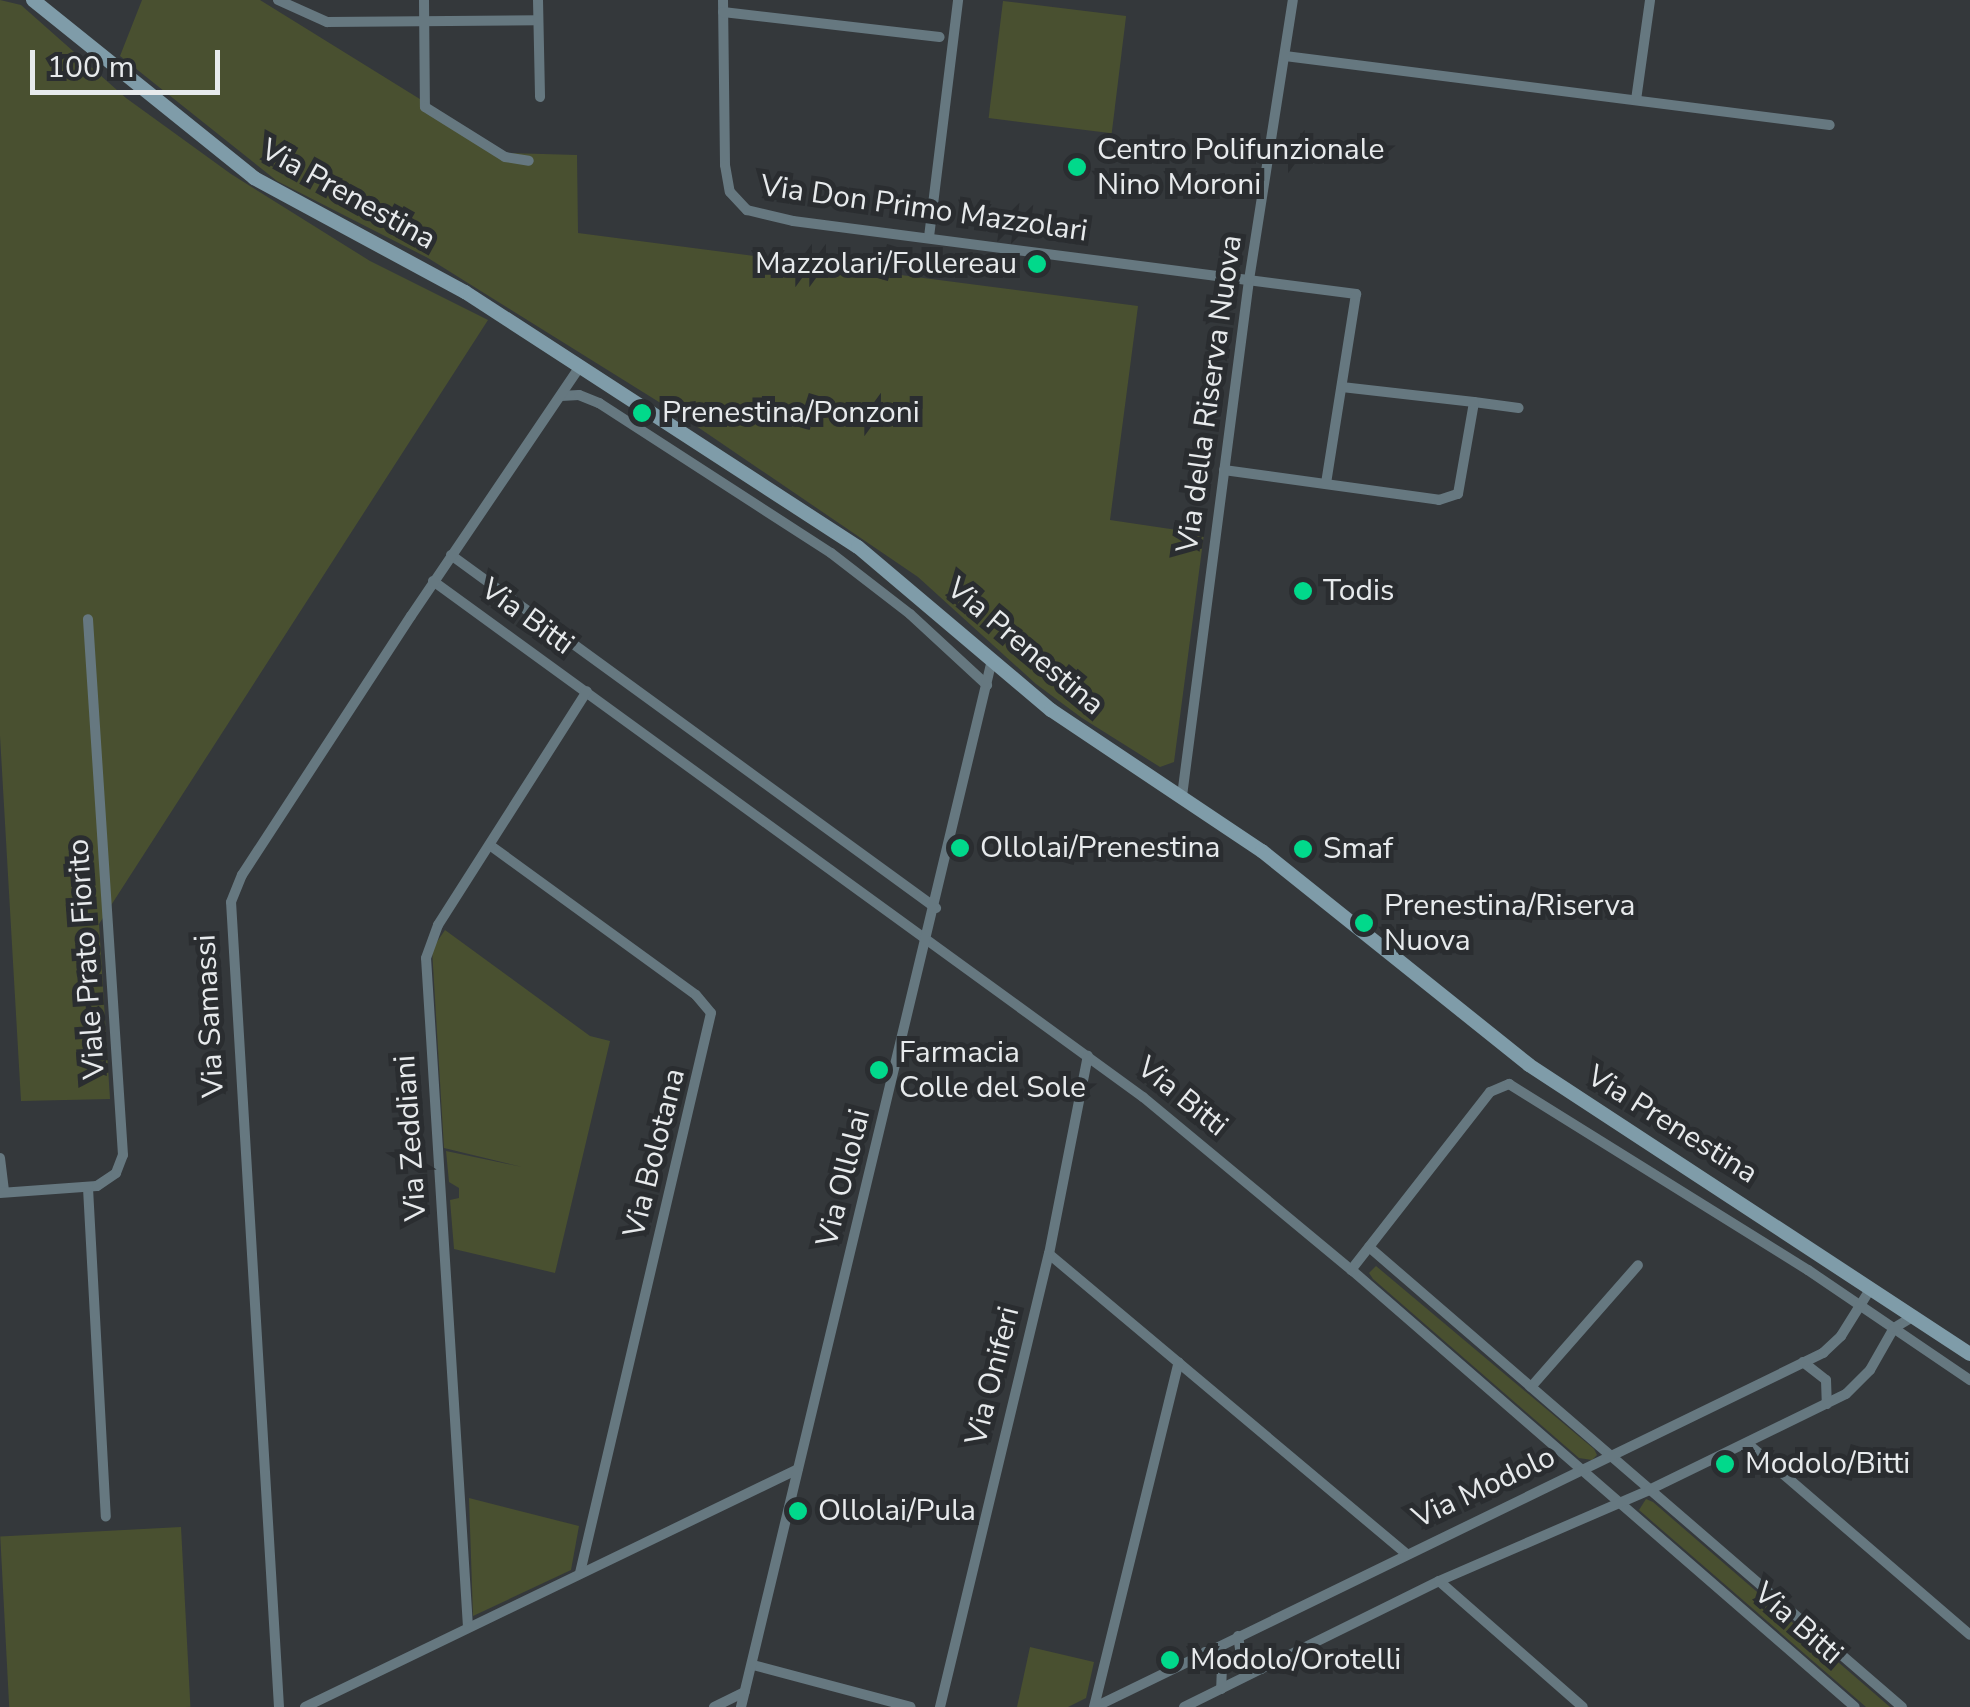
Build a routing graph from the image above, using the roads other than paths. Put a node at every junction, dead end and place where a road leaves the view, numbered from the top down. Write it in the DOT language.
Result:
graph roads {
  1 [pos="33,0"];
  2 [pos="278,0"];
  3 [pos="424,0"];
  4 [pos="538,0"];
  5 [pos="958,0"];
  6 [pos="1293,0"];
  7 [pos="1650,0"];
  8 [pos="723,6"];
  9 [pos="538,20"];
  10 [pos="424,22"];
  11 [pos="940,38"];
  12 [pos="1284,56"];
  13 [pos="540,97"];
  14 [pos="1636,100"];
  15 [pos="1830,125"];
  16 [pos="529,161"];
  17 [pos="929,238"];
  18 [pos="1249,280"];
  19 [pos="580,366"];
  20 [pos="1342,387"];
  21 [pos="561,396"];
  22 [pos="1474,402"];
  23 [pos="1519,408"];
  24 [pos="1224,470"];
  25 [pos="1326,484"];
  26 [pos="451,555"];
  27 [pos="433,581"];
  28 [pos="88,619"];
  29 [pos="992,660"];
  30 [pos="987,685"];
  31 [pos="587,691"];
  32 [pos="1182,796"];
  33 [pos="491,846"];
  34 [pos="936,908"];
  35 [pos="929,940"];
  36 [pos="1088,1056"];
  37 [pos="0,1158"];
  38 [pos="88,1188"];
  39 [pos="2,1192"];
  40 [pos="1369,1247"];
  41 [pos="1819,1253"];
  42 [pos="1048,1254"];
  43 [pos="1638,1264"];
  44 [pos="1351,1270"];
  45 [pos="1808,1270"];
  46 [pos="1871,1288"];
  47 [pos="1860,1304"];
  48 [pos="1914,1316"];
  49 [pos="1894,1328"];
  50 [pos="1970,1354"];
  51 [pos="1179,1362"];
  52 [pos="1804,1362"];
  53 [pos="1970,1380"];
  54 [pos="1531,1387"];
  55 [pos="1827,1404"];
  56 [pos="1747,1443"];
  57 [pos="1609,1456"];
  58 [pos="798,1469"];
  59 [pos="1582,1470"];
  60 [pos="1649,1490"];
  61 [pos="1620,1503"];
  62 [pos="106,1517"];
  63 [pos="1405,1552"];
  64 [pos="580,1573"];
  65 [pos="1439,1581"];
  66 [pos="468,1627"];
  67 [pos="1970,1635"];
  68 [pos="1238,1636"];
  69 [pos="1205,1652"];
  70 [pos="752,1665"];
  71 [pos="1262,1669"];
  72 [pos="1221,1689"];
  73 [pos="745,1692"];
  74 [pos="279,1707"];
  75 [pos="305,1707"];
  76 [pos="714,1707"];
  77 [pos="742,1707"];
  78 [pos="911,1707"];
  79 [pos="940,1707"];
  80 [pos="1095,1707"];
  81 [pos="1184,1707"];
  82 [pos="1583,1707"];
  83 [pos="1855,1707"];
  84 [pos="1902,1707"];
  1 -- 19 [label="main road, Via Prenestina"];
  2 -- 10 [label="street"];
  3 -- 10 [label="street"];
  4 -- 9 [label="street"];
  5 -- 17 [label="street"];
  6 -- 12 [label="street, Via della Riserva Nuova"];
  7 -- 14 [label="street"];
  8 -- 11 [label="street"];
  8 -- 17 [label="street, Via Don Primo Mazzolari"];
  9 -- 10 [label="street"];
  9 -- 13 [label="street"];
  10 -- 16 [label="street"];
  12 -- 14 [label="street"];
  12 -- 18 [label="street, Via della Riserva Nuova"];
  14 -- 15 [label="street"];
  17 -- 18 [label="street, Via Don Primo Mazzolari"];
  18 -- 20 [label="street, Via Don Primo Mazzolari"];
  18 -- 24 [label="street, Via della Riserva Nuova"];
  19 -- 21 [label="street, Via Samassi"];
  19 -- 29 [label="main road, Via Prenestina"];
  20 -- 22 [label="street"];
  20 -- 25 [label="street"];
  21 -- 26 [label="street, Via Samassi"];
  21 -- 30 [label="street"];
  22 -- 23 [label="street"];
  22 -- 25 [label="street"];
  24 -- 25 [label="street"];
  24 -- 32 [label="street, Via della Riserva Nuova"];
  26 -- 27 [label="street, Via Samassi"];
  26 -- 34 [label="street, Via Bitti"];
  27 -- 31 [label="street, Via Bitti"];
  27 -- 74 [label="street, Via Samassi"];
  28 -- 38 [label="street, Viale Prato Fiorito"];
  29 -- 30 [label="street, Via Ollolai"];
  29 -- 32 [label="main road, Via Prenestina"];
  30 -- 34 [label="street, Via Ollolai"];
  31 -- 33 [label="street, Via Zeddiani"];
  31 -- 35 [label="street, Via Bitti"];
  32 -- 41 [label="main road, Via Prenestina"];
  33 -- 64 [label="street, Via Bolotana"];
  33 -- 66 [label="street, Via Zeddiani"];
  34 -- 35 [label="street, Via Ollolai"];
  35 -- 36 [label="street, Via Bitti"];
  35 -- 58 [label="street, Via Ollolai"];
  36 -- 42 [label="street, Via Oniferi"];
  36 -- 44 [label="street, Via Bitti"];
  37 -- 39 [label="street"];
  38 -- 39 [label="street"];
  38 -- 62 [label="street"];
  40 -- 44 [label="street"];
  40 -- 45 [label="street"];
  40 -- 54 [label="street, Via Bitti"];
  41 -- 45 [label="street"];
  41 -- 46 [label="main road, Via Prenestina"];
  42 -- 51 [label="street"];
  42 -- 79 [label="street, Via Oniferi"];
  43 -- 54 [label="street"];
  44 -- 59 [label="street, Via Bitti"];
  45 -- 47 [label="street"];
  46 -- 47 [label="street, Via Modolo"];
  46 -- 48 [label="main road, Via Prenestina"];
  47 -- 49 [label="street"];
  47 -- 52 [label="street, Via Modolo"];
  48 -- 49 [label="street"];
  48 -- 50 [label="main road, Via Prenestina"];
  49 -- 53 [label="street"];
  49 -- 55 [label="street"];
  51 -- 63 [label="street"];
  51 -- 80 [label="street"];
  52 -- 55 [label="street"];
  52 -- 57 [label="street, Via Modolo"];
  54 -- 57 [label="street, Via Bitti"];
  55 -- 56 [label="street"];
  56 -- 60 [label="street"];
  56 -- 67 [label="street"];
  57 -- 59 [label="street, Via Modolo"];
  57 -- 60 [label="street, Via Bitti"];
  58 -- 64 [label="street"];
  58 -- 70 [label="street, Via Ollolai"];
  59 -- 61 [label="street, Via Bitti"];
  59 -- 63 [label="street, Via Modolo"];
  60 -- 61 [label="street"];
  60 -- 84 [label="street, Via Bitti"];
  61 -- 65 [label="street"];
  61 -- 83 [label="street, Via Bitti"];
  63 -- 68 [label="street, Via Modolo"];
  64 -- 66 [label="street"];
  65 -- 71 [label="street"];
  65 -- 82 [label="street"];
  66 -- 75 [label="street"];
  68 -- 69 [label="street, Via Modolo"];
  68 -- 71 [label="street"];
  69 -- 72 [label="street"];
  69 -- 80 [label="street, Via Modolo"];
  70 -- 73 [label="street, Via Ollolai"];
  70 -- 78 [label="street"];
  71 -- 72 [label="street"];
  72 -- 81 [label="street"];
  73 -- 76 [label="street"];
  73 -- 77 [label="street, Via Ollolai"];
}
